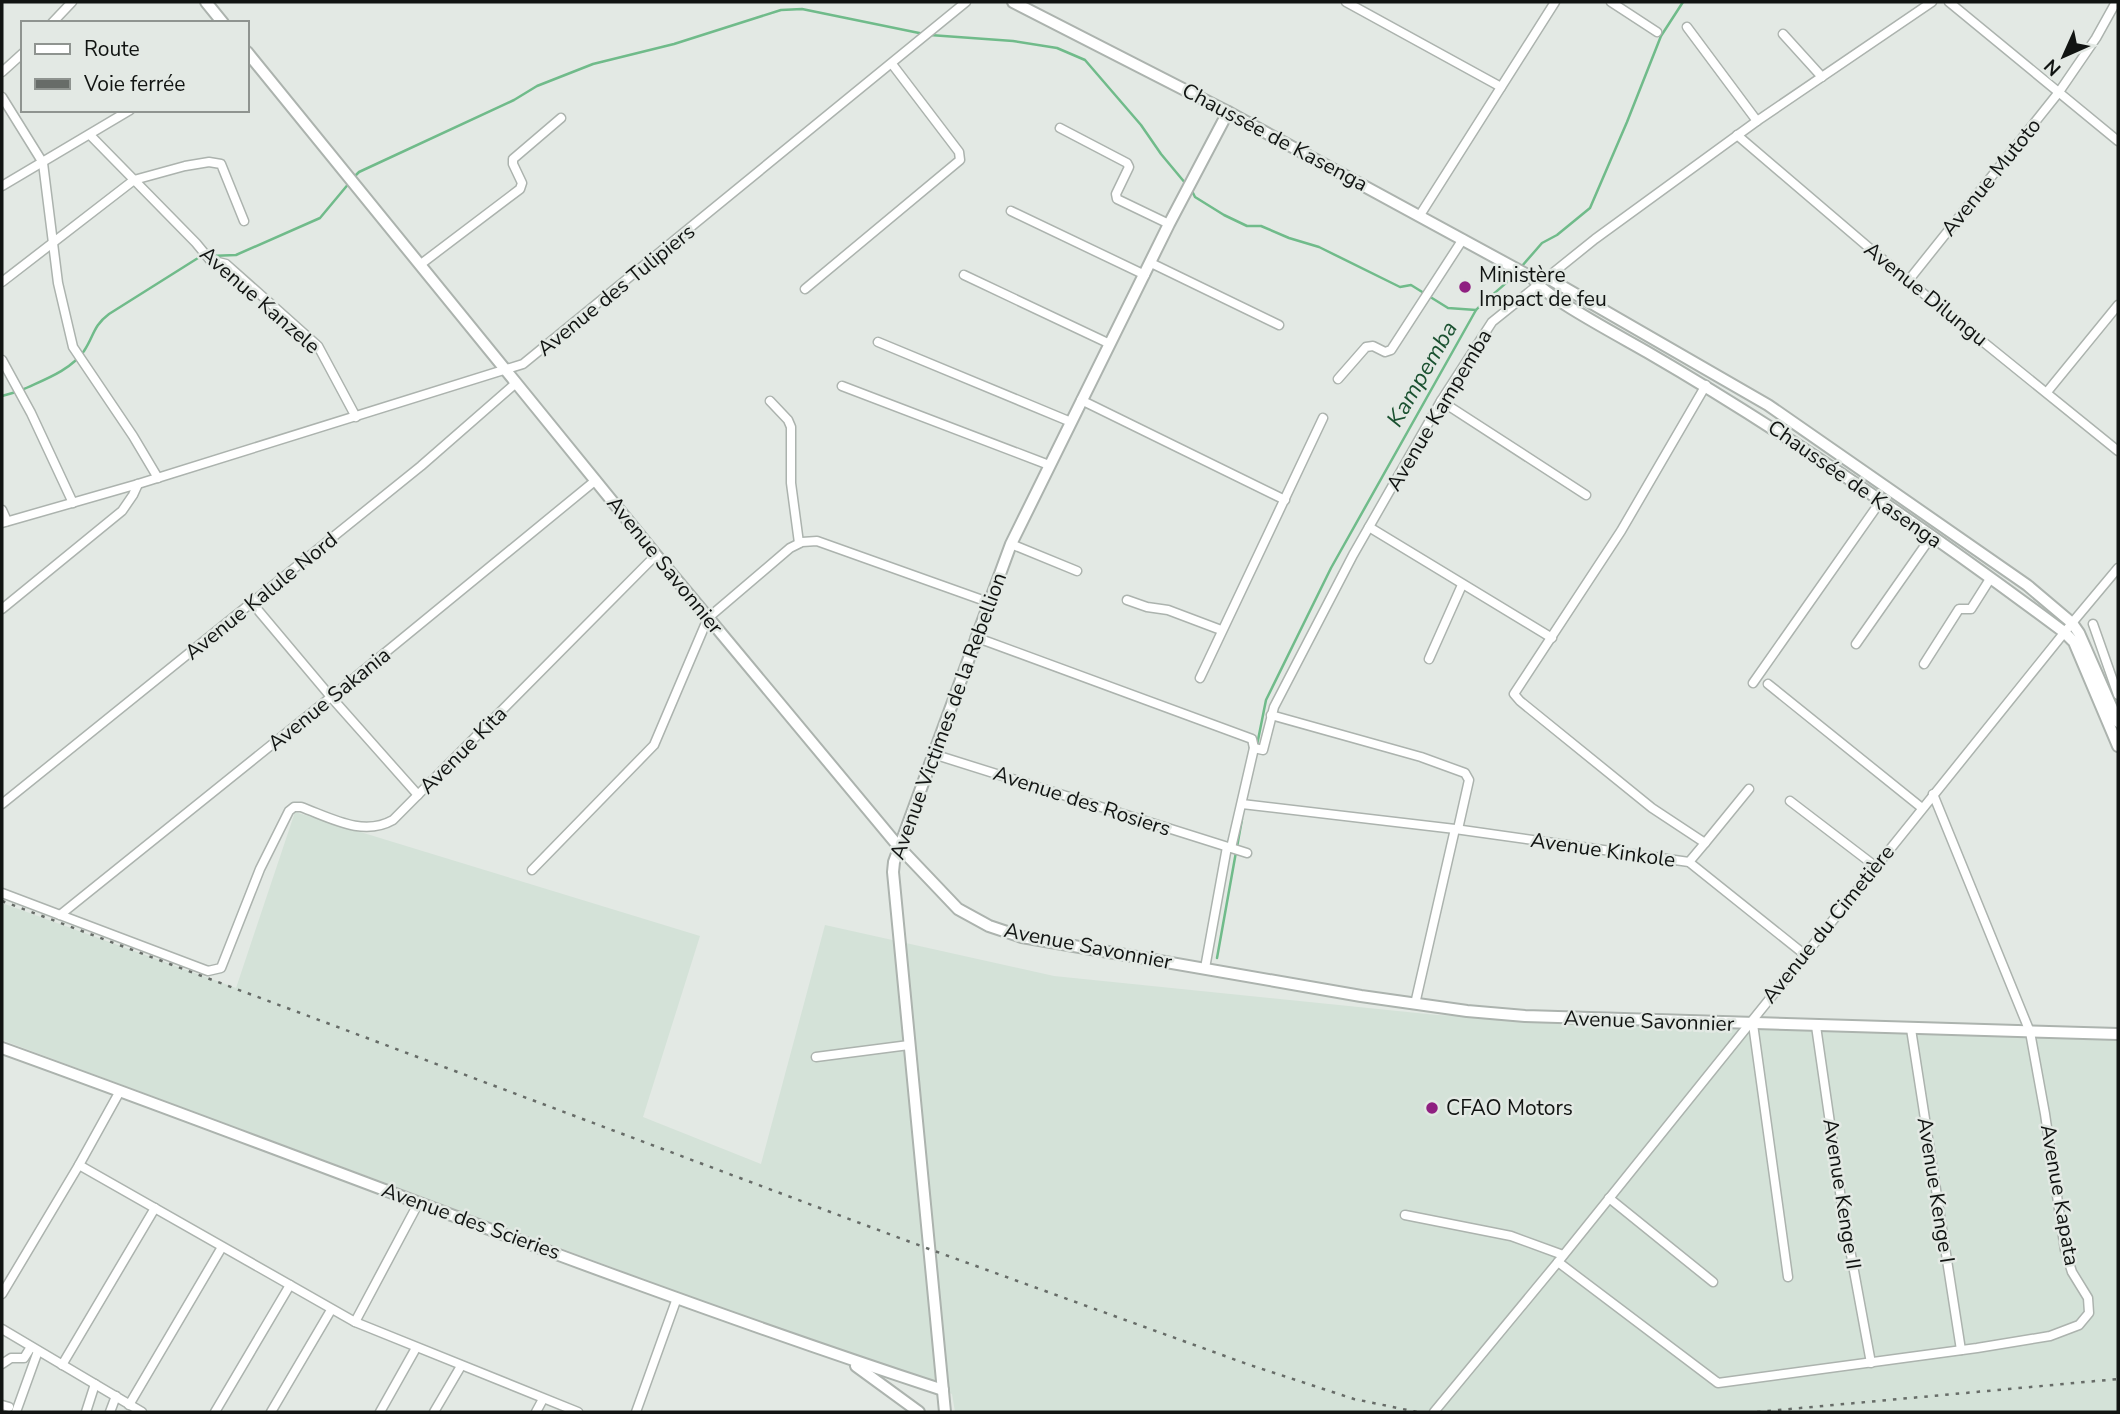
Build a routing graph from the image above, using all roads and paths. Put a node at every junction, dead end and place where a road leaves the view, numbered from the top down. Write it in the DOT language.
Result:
graph roads {
  1 [pos="72,2"];
  2 [pos="206,2"];
  3 [pos="966,2"];
  4 [pos="1013,2"];
  5 [pos="1346,2"];
  6 [pos="1555,2"];
  7 [pos="1611,2"];
  8 [pos="1932,2"];
  9 [pos="1949,2"];
  10 [pos="2116,2"];
  11 [pos="54,21"];
  12 [pos="221,21"];
  13 [pos="1687,27"];
  14 [pos="1657,32"];
  15 [pos="1783,34"];
  16 [pos="248,53"];
  17 [pos="21,54"];
  18 [pos="891,64"];
  19 [pos="2,72"];
  20 [pos="1822,77"];
  21 [pos="1501,87"];
  22 [pos="2059,92"];
  23 [pos="2,97"];
  24 [pos="1228,111"];
  25 [pos="127,112"];
  26 [pos="561,118"];
  27 [pos="1757,121"];
  28 [pos="1060,128"];
  29 [pos="90,135"];
  30 [pos="1737,135"];
  31 [pos="2118,141"];
  32 [pos="43,163"];
  33 [pos="134,180"];
  34 [pos="2,186"];
  35 [pos="1011,211"];
  36 [pos="1420,215"];
  37 [pos="244,221"];
  38 [pos="1169,224"];
  39 [pos="1463,239"];
  40 [pos="52,244"];
  41 [pos="1151,263"];
  42 [pos="421,264"];
  43 [pos="964,275"];
  44 [pos="1145,275"];
  45 [pos="1546,277"];
  46 [pos="1532,279"];
  47 [pos="1908,281"];
  48 [pos="2,282"];
  49 [pos="805,289"];
  50 [pos="2118,305"];
  51 [pos="1279,325"];
  52 [pos="878,342"];
  53 [pos="1110,344"];
  54 [pos="2,360"];
  55 [pos="506,370"];
  56 [pos="1338,379"];
  57 [pos="516,383"];
  58 [pos="842,386"];
  59 [pos="1706,386"];
  60 [pos="2047,393"];
  61 [pos="1081,400"];
  62 [pos="770,401"];
  63 [pos="1441,401"];
  64 [pos="1769,405"];
  65 [pos="356,416"];
  66 [pos="1323,418"];
  67 [pos="1760,418"];
  68 [pos="1071,422"];
  69 [pos="2118,450"];
  70 [pos="1049,466"];
  71 [pos="158,478"];
  72 [pos="596,480"];
  73 [pos="138,484"];
  74 [pos="1587,495"];
  75 [pos="1285,500"];
  76 [pos="1880,502"];
  77 [pos="73,503"];
  78 [pos="2,510"];
  79 [pos="5,522"];
  80 [pos="1370,527"];
  81 [pos="1931,537"];
  82 [pos="799,543"];
  83 [pos="1011,544"];
  84 [pos="656,555"];
  85 [pos="2118,568"];
  86 [pos="1077,571"];
  87 [pos="1990,579"];
  88 [pos="1462,585"];
  89 [pos="1128,600"];
  90 [pos="988,601"];
  91 [pos="252,603"];
  92 [pos="2,609"];
  93 [pos="708,618"];
  94 [pos="2093,624"];
  95 [pos="2068,628"];
  96 [pos="1221,630"];
  97 [pos="975,637"];
  98 [pos="1552,638"];
  99 [pos="1856,645"];
  100 [pos="1429,659"];
  101 [pos="1924,664"];
  102 [pos="1200,678"];
  103 [pos="1753,683"];
  104 [pos="1768,684"];
  105 [pos="2118,695"];
  106 [pos="331,697"];
  107 [pos="1271,715"];
  108 [pos="2118,722"];
  109 [pos="2118,746"];
  110 [pos="1257,749"];
  111 [pos="933,754"];
  112 [pos="1749,789"];
  113 [pos="1933,794"];
  114 [pos="418,795"];
  115 [pos="1790,801"];
  116 [pos="2,804"];
  117 [pos="1246,805"];
  118 [pos="1922,808"];
  119 [pos="1456,829"];
  120 [pos="1705,843"];
  121 [pos="899,847"];
  122 [pos="1236,850"];
  123 [pos="1689,862"];
  124 [pos="1875,866"];
  125 [pos="532,870"];
  126 [pos="2,893"];
  127 [pos="60,915"];
  128 [pos="1804,954"];
  129 [pos="1205,968"];
  130 [pos="1415,1004"];
  131 [pos="1751,1024"];
  132 [pos="1816,1026"];
  133 [pos="1912,1029"];
  134 [pos="2030,1032"];
  135 [pos="2118,1034"];
  136 [pos="909,1045"];
  137 [pos="2,1048"];
  138 [pos="816,1057"];
  139 [pos="120,1090"];
  140 [pos="79,1165"];
  141 [pos="1609,1198"];
  142 [pos="419,1202"];
  143 [pos="155,1208"];
  144 [pos="1405,1215"];
  145 [pos="222,1247"];
  146 [pos="1560,1258"];
  147 [pos="1788,1277"];
  148 [pos="1713,1282"];
  149 [pos="290,1284"];
  150 [pos="2,1294"];
  151 [pos="677,1298"];
  152 [pos="331,1310"];
  153 [pos="355,1322"];
  154 [pos="2,1329"];
  155 [pos="35,1349"];
  156 [pos="416,1349"];
  157 [pos="1961,1350"];
  158 [pos="842,1357"];
  159 [pos="1871,1363"];
  160 [pos="2,1364"];
  161 [pos="62,1365"];
  162 [pos="461,1366"];
  163 [pos="95,1384"];
  164 [pos="943,1390"];
  165 [pos="116,1396"];
  166 [pos="544,1399"];
  167 [pos="129,1405"];
  168 [pos="9,1408"];
  169 [pos="86,1412"];
  170 [pos="110,1412"];
  171 [pos="142,1412"];
  172 [pos="215,1412"];
  173 [pos="271,1412"];
  174 [pos="380,1412"];
  175 [pos="434,1412"];
  176 [pos="536,1412"];
  177 [pos="578,1412"];
  178 [pos="636,1412"];
  179 [pos="919,1412"];
  180 [pos="945,1412"];
  181 [pos="1434,1412"];
  1 -- 11 [label="street"];
  2 -- 12 [label="street"];
  3 -- 18 [label="street, Avenue des Tulipiers"];
  4 -- 24 [label="street, Chaussée de Kasenga"];
  5 -- 21 [label="street"];
  6 -- 21 [label="street"];
  7 -- 14 [label="street"];
  8 -- 20 [label="street"];
  9 -- 22 [label="street"];
  10 -- 22 [label="street, Avenue Mutoto"];
  13 -- 27 [label="street"];
  15 -- 20 [label="street"];
  16 -- 42 [label="street, Avenue Savonnier"];
  17 -- 19 [label="street"];
  18 -- 49 [label="street"];
  18 -- 55 [label="street, Avenue des Tulipiers"];
  20 -- 27 [label="street"];
  21 -- 36 [label="street"];
  22 -- 31 [label="street"];
  22 -- 47 [label="street, Avenue Mutoto"];
  23 -- 32 [label="street"];
  24 -- 36 [label="street, Chaussée de Kasenga"];
  24 -- 38 [label="street, Avenue Victimes de la Rebellion"];
  25 -- 29 [label="street"];
  26 -- 42 [label="street"];
  27 -- 30 [label="street"];
  28 -- 38 [label="street"];
  29 -- 32 [label="street"];
  29 -- 33 [label="street, Avenue Kanzele"];
  30 -- 45 [label="street"];
  30 -- 47 [label="street, Avenue Dilungu"];
  32 -- 34 [label="street"];
  32 -- 40 [label="street"];
  33 -- 37 [label="street"];
  33 -- 40 [label="street"];
  33 -- 65 [label="street, Avenue Kanzele"];
  35 -- 44 [label="street"];
  36 -- 39 [label="street, Chaussée de Kasenga"];
  38 -- 41 [label="street, Avenue Victimes de la Rebellion"];
  39 -- 46 [label="street, Chaussée de Kasenga"];
  39 -- 56 [label="street"];
  40 -- 48 [label="street"];
  40 -- 71 [label="street"];
  41 -- 44 [label="street, Avenue Victimes de la Rebellion"];
  41 -- 51 [label="street"];
  42 -- 55 [label="street, Avenue Savonnier"];
  43 -- 53 [label="street"];
  44 -- 53 [label="street, Avenue Victimes de la Rebellion"];
  45 -- 46 [label="street"];
  45 -- 64 [label="street, Chaussée de Kasenga"];
  46 -- 59 [label="street, Chaussée de Kasenga"];
  46 -- 63 [label="street, Avenue Kampemba"];
  47 -- 60 [label="street, Avenue Dilungu"];
  50 -- 60 [label="street"];
  52 -- 68 [label="street"];
  53 -- 61 [label="street, Avenue Victimes de la Rebellion"];
  54 -- 77 [label="street"];
  55 -- 57 [label="street, Avenue Savonnier"];
  55 -- 65 [label="street, Avenue des Tulipiers"];
  57 -- 72 [label="street, Avenue Savonnier"];
  57 -- 91 [label="street, Avenue Kalule Nord"];
  58 -- 70 [label="street"];
  59 -- 67 [label="street, Chaussée de Kasenga"];
  59 -- 98 [label="street"];
  60 -- 69 [label="street, Avenue Dilungu"];
  61 -- 68 [label="street, Avenue Victimes de la Rebellion"];
  61 -- 75 [label="street"];
  62 -- 82 [label="street"];
  63 -- 74 [label="street"];
  63 -- 80 [label="street, Avenue Kampemba"];
  64 -- 67 [label="street"];
  64 -- 95 [label="street, Chaussée de Kasenga"];
  65 -- 71 [label="street, Avenue des Tulipiers"];
  66 -- 75 [label="street"];
  67 -- 76 [label="street, Chaussée de Kasenga"];
  68 -- 70 [label="street, Avenue Victimes de la Rebellion"];
  70 -- 83 [label="street, Avenue Victimes de la Rebellion"];
  71 -- 73 [label="street, Avenue des Tulipiers"];
  72 -- 84 [label="street, Avenue Savonnier"];
  72 -- 106 [label="street, Avenue Sakania"];
  73 -- 77 [label="street, Avenue des Tulipiers"];
  73 -- 92 [label="street"];
  75 -- 96 [label="street"];
  76 -- 81 [label="street, Chaussée de Kasenga"];
  76 -- 103 [label="street"];
  77 -- 79 [label="street, Avenue des Tulipiers"];
  78 -- 79 [label="street"];
  80 -- 88 [label="street"];
  80 -- 107 [label="street, Avenue Kampemba"];
  81 -- 87 [label="street, Chaussée de Kasenga"];
  81 -- 99 [label="street"];
  82 -- 90 [label="street"];
  82 -- 93 [label="street"];
  83 -- 86 [label="street"];
  83 -- 90 [label="street, Avenue Victimes de la Rebellion"];
  84 -- 93 [label="street, Avenue Savonnier"];
  84 -- 114 [label="street, Avenue Kita"];
  85 -- 95 [label="street, Avenue du Cimetière"];
  87 -- 95 [label="street, Chaussée de Kasenga"];
  87 -- 101 [label="street"];
  88 -- 98 [label="street"];
  88 -- 100 [label="street"];
  89 -- 96 [label="street"];
  90 -- 97 [label="street, Avenue Victimes de la Rebellion"];
  91 -- 106 [label="street"];
  91 -- 116 [label="street, Avenue Kalule Nord"];
  93 -- 121 [label="street, Avenue Savonnier"];
  93 -- 125 [label="street"];
  94 -- 105 [label="street"];
  95 -- 108 [label="street, Chaussée de Kasenga"];
  95 -- 109 [label="street, Chaussée de Kasenga"];
  95 -- 113 [label="street, Avenue du Cimetière"];
  96 -- 102 [label="street"];
  97 -- 110 [label="street"];
  97 -- 111 [label="street, Avenue Victimes de la Rebellion"];
  98 -- 120 [label="street"];
  104 -- 118 [label="street"];
  106 -- 114 [label="street"];
  106 -- 127 [label="street, Avenue Sakania"];
  107 -- 110 [label="street, Avenue Kampemba"];
  107 -- 119 [label="street"];
  110 -- 117 [label="street, Avenue Kampemba"];
  111 -- 121 [label="street, Avenue Victimes de la Rebellion"];
  111 -- 122 [label="street, Avenue des Rosiers"];
  112 -- 120 [label="street"];
  113 -- 118 [label="street, Avenue du Cimetière"];
  113 -- 134 [label="street, Avenue Kapata"];
  114 -- 127 [label="street, Avenue Kita"];
  115 -- 124 [label="street"];
  117 -- 119 [label="street, Avenue Kinkole"];
  117 -- 122 [label="street, Avenue Kampemba"];
  118 -- 124 [label="street, Avenue du Cimetière"];
  119 -- 123 [label="street, Avenue Kinkole"];
  119 -- 130 [label="street"];
  120 -- 123 [label="street"];
  121 -- 129 [label="street, Avenue Savonnier"];
  121 -- 136 [label="street, Avenue Victimes de la Rebellion"];
  122 -- 129 [label="street, Avenue Kampemba"];
  123 -- 128 [label="street, Avenue Kinkole"];
  124 -- 128 [label="street, Avenue du Cimetière"];
  126 -- 127 [label="street"];
  128 -- 131 [label="street, Avenue du Cimetière"];
  129 -- 130 [label="street, Avenue Savonnier"];
  130 -- 131 [label="street, Avenue Savonnier"];
  131 -- 132 [label="street, Avenue Savonnier"];
  131 -- 141 [label="street, Avenue du Cimetière"];
  131 -- 147 [label="street"];
  132 -- 133 [label="street, Avenue Savonnier"];
  132 -- 159 [label="street, Avenue Kenge II"];
  133 -- 134 [label="street, Avenue Savonnier"];
  133 -- 157 [label="street, Avenue Kenge I"];
  134 -- 135 [label="street, Avenue Savonnier"];
  134 -- 157 [label="street, Avenue Kapata"];
  136 -- 138 [label="street"];
  136 -- 164 [label="street, Avenue Victimes de la Rebellion"];
  137 -- 139 [label="street, Avenue des Scieries"];
  139 -- 140 [label="street"];
  139 -- 142 [label="street, Avenue des Scieries"];
  140 -- 143 [label="street"];
  140 -- 150 [label="street"];
  141 -- 146 [label="street, Avenue du Cimetière"];
  141 -- 148 [label="street"];
  142 -- 151 [label="street, Avenue des Scieries"];
  142 -- 153 [label="street"];
  143 -- 145 [label="street"];
  143 -- 161 [label="street"];
  144 -- 146 [label="street"];
  145 -- 149 [label="street"];
  145 -- 167 [label="street"];
  146 -- 159 [label="street, Avenue Kapata"];
  146 -- 181 [label="street, Avenue du Cimetière"];
  149 -- 152 [label="street"];
  149 -- 172 [label="street"];
  151 -- 158 [label="street, Avenue des Scieries"];
  151 -- 178 [label="street"];
  152 -- 153 [label="street"];
  152 -- 173 [label="street"];
  153 -- 156 [label="street"];
  154 -- 155 [label="street"];
  155 -- 160 [label="street"];
  155 -- 161 [label="street"];
  155 -- 168 [label="street"];
  156 -- 162 [label="street"];
  156 -- 174 [label="street"];
  157 -- 159 [label="street, Avenue Kapata"];
  158 -- 164 [label="street, Avenue des Scieries"];
  158 -- 179 [label="street"];
  161 -- 163 [label="street"];
  162 -- 166 [label="street"];
  162 -- 175 [label="street"];
  163 -- 165 [label="street"];
  163 -- 169 [label="street"];
  164 -- 180 [label="street, Avenue Victimes de la Rebellion"];
  165 -- 167 [label="street"];
  165 -- 170 [label="street"];
  166 -- 176 [label="street"];
  166 -- 177 [label="street"];
  167 -- 171 [label="street"];
}
